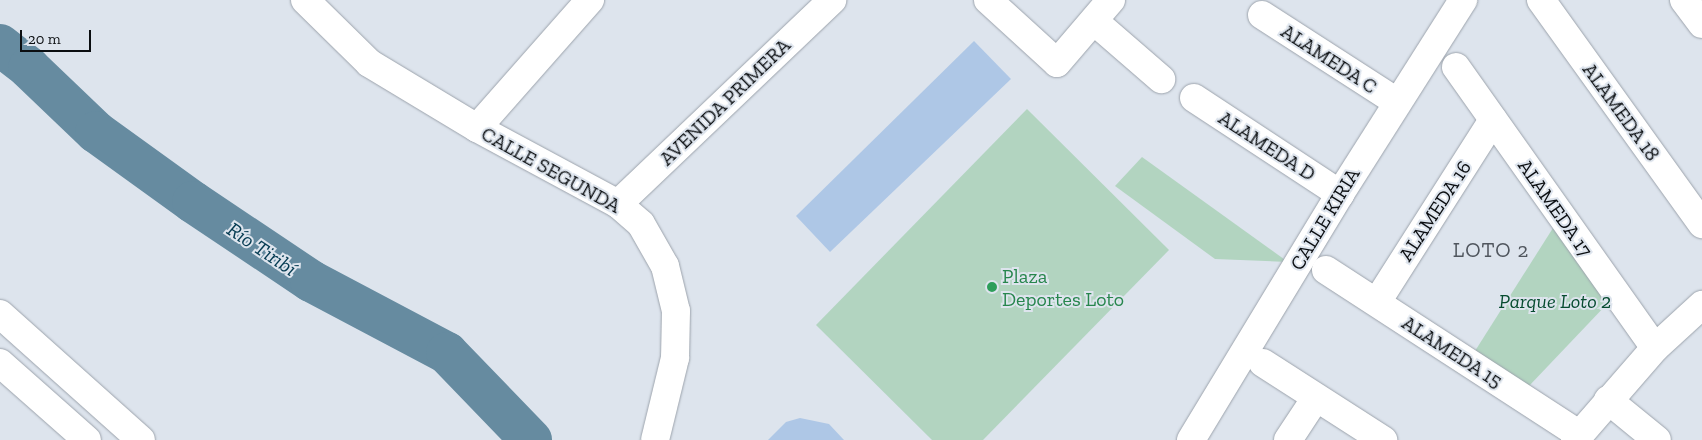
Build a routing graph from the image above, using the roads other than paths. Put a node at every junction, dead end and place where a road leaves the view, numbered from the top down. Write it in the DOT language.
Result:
graph roads {
  1 [pos="305,0"];
  2 [pos="590,0"];
  3 [pos="832,0"];
  4 [pos="988,0"];
  5 [pos="1112,0"];
  6 [pos="1541,0"];
  7 [pos="1684,0"];
  8 [pos="1452,4"];
  9 [pos="1262,15"];
  10 [pos="1094,21"];
  11 [pos="1702,24"];
  12 [pos="1456,67"];
  13 [pos="1161,80"];
  14 [pos="1194,98"];
  15 [pos="1396,102"];
  16 [pos="1493,120"];
  17 [pos="477,128"];
  18 [pos="1340,194"];
  19 [pos="618,204"];
  20 [pos="1702,224"];
  21 [pos="1326,270"];
  22 [pos="1376,302"];
  23 [pos="0,314"];
  24 [pos="1697,320"];
  25 [pos="1655,348"];
  26 [pos="0,363"];
  27 [pos="1263,363"];
  28 [pos="1315,399"];
  29 [pos="1608,400"];
  30 [pos="1577,437"];
  31 [pos="87,440"];
  32 [pos="141,440"];
  33 [pos="655,440"];
  34 [pos="1191,440"];
  35 [pos="1288,440"];
  36 [pos="1383,440"];
  37 [pos="1657,440"];
  1 -- 17 [label="street, CALLE SEGUNDA"];
  2 -- 17 [label="street"];
  3 -- 19 [label="street, AVENIDA PRIMERA"];
  4 -- 10 [label="street"];
  5 -- 10 [label="street"];
  6 -- 20 [label="street, ALAMEDA 18"];
  7 -- 11 [label="street"];
  8 -- 15 [label="street, CALLE KIRIA"];
  9 -- 15 [label="street, ALAMEDA C"];
  10 -- 13 [label="street"];
  12 -- 16 [label="street, ALAMEDA 17"];
  14 -- 18 [label="street, ALAMEDA D"];
  15 -- 18 [label="street, CALLE KIRIA"];
  16 -- 22 [label="street, ALAMEDA 16"];
  16 -- 25 [label="street, ALAMEDA 17"];
  17 -- 19 [label="street, CALLE SEGUNDA"];
  18 -- 34 [label="street, CALLE KIRIA"];
  19 -- 33 [label="street, CALLE SEGUNDA"];
  21 -- 22 [label="street, ALAMEDA 15"];
  22 -- 30 [label="street, ALAMEDA 15"];
  23 -- 32 [label="street"];
  24 -- 25 [label="street"];
  25 -- 29 [label="street"];
  26 -- 31 [label="street"];
  27 -- 28 [label="street"];
  28 -- 35 [label="street"];
  28 -- 36 [label="street"];
  29 -- 30 [label="street"];
  29 -- 37 [label="street"];
}
